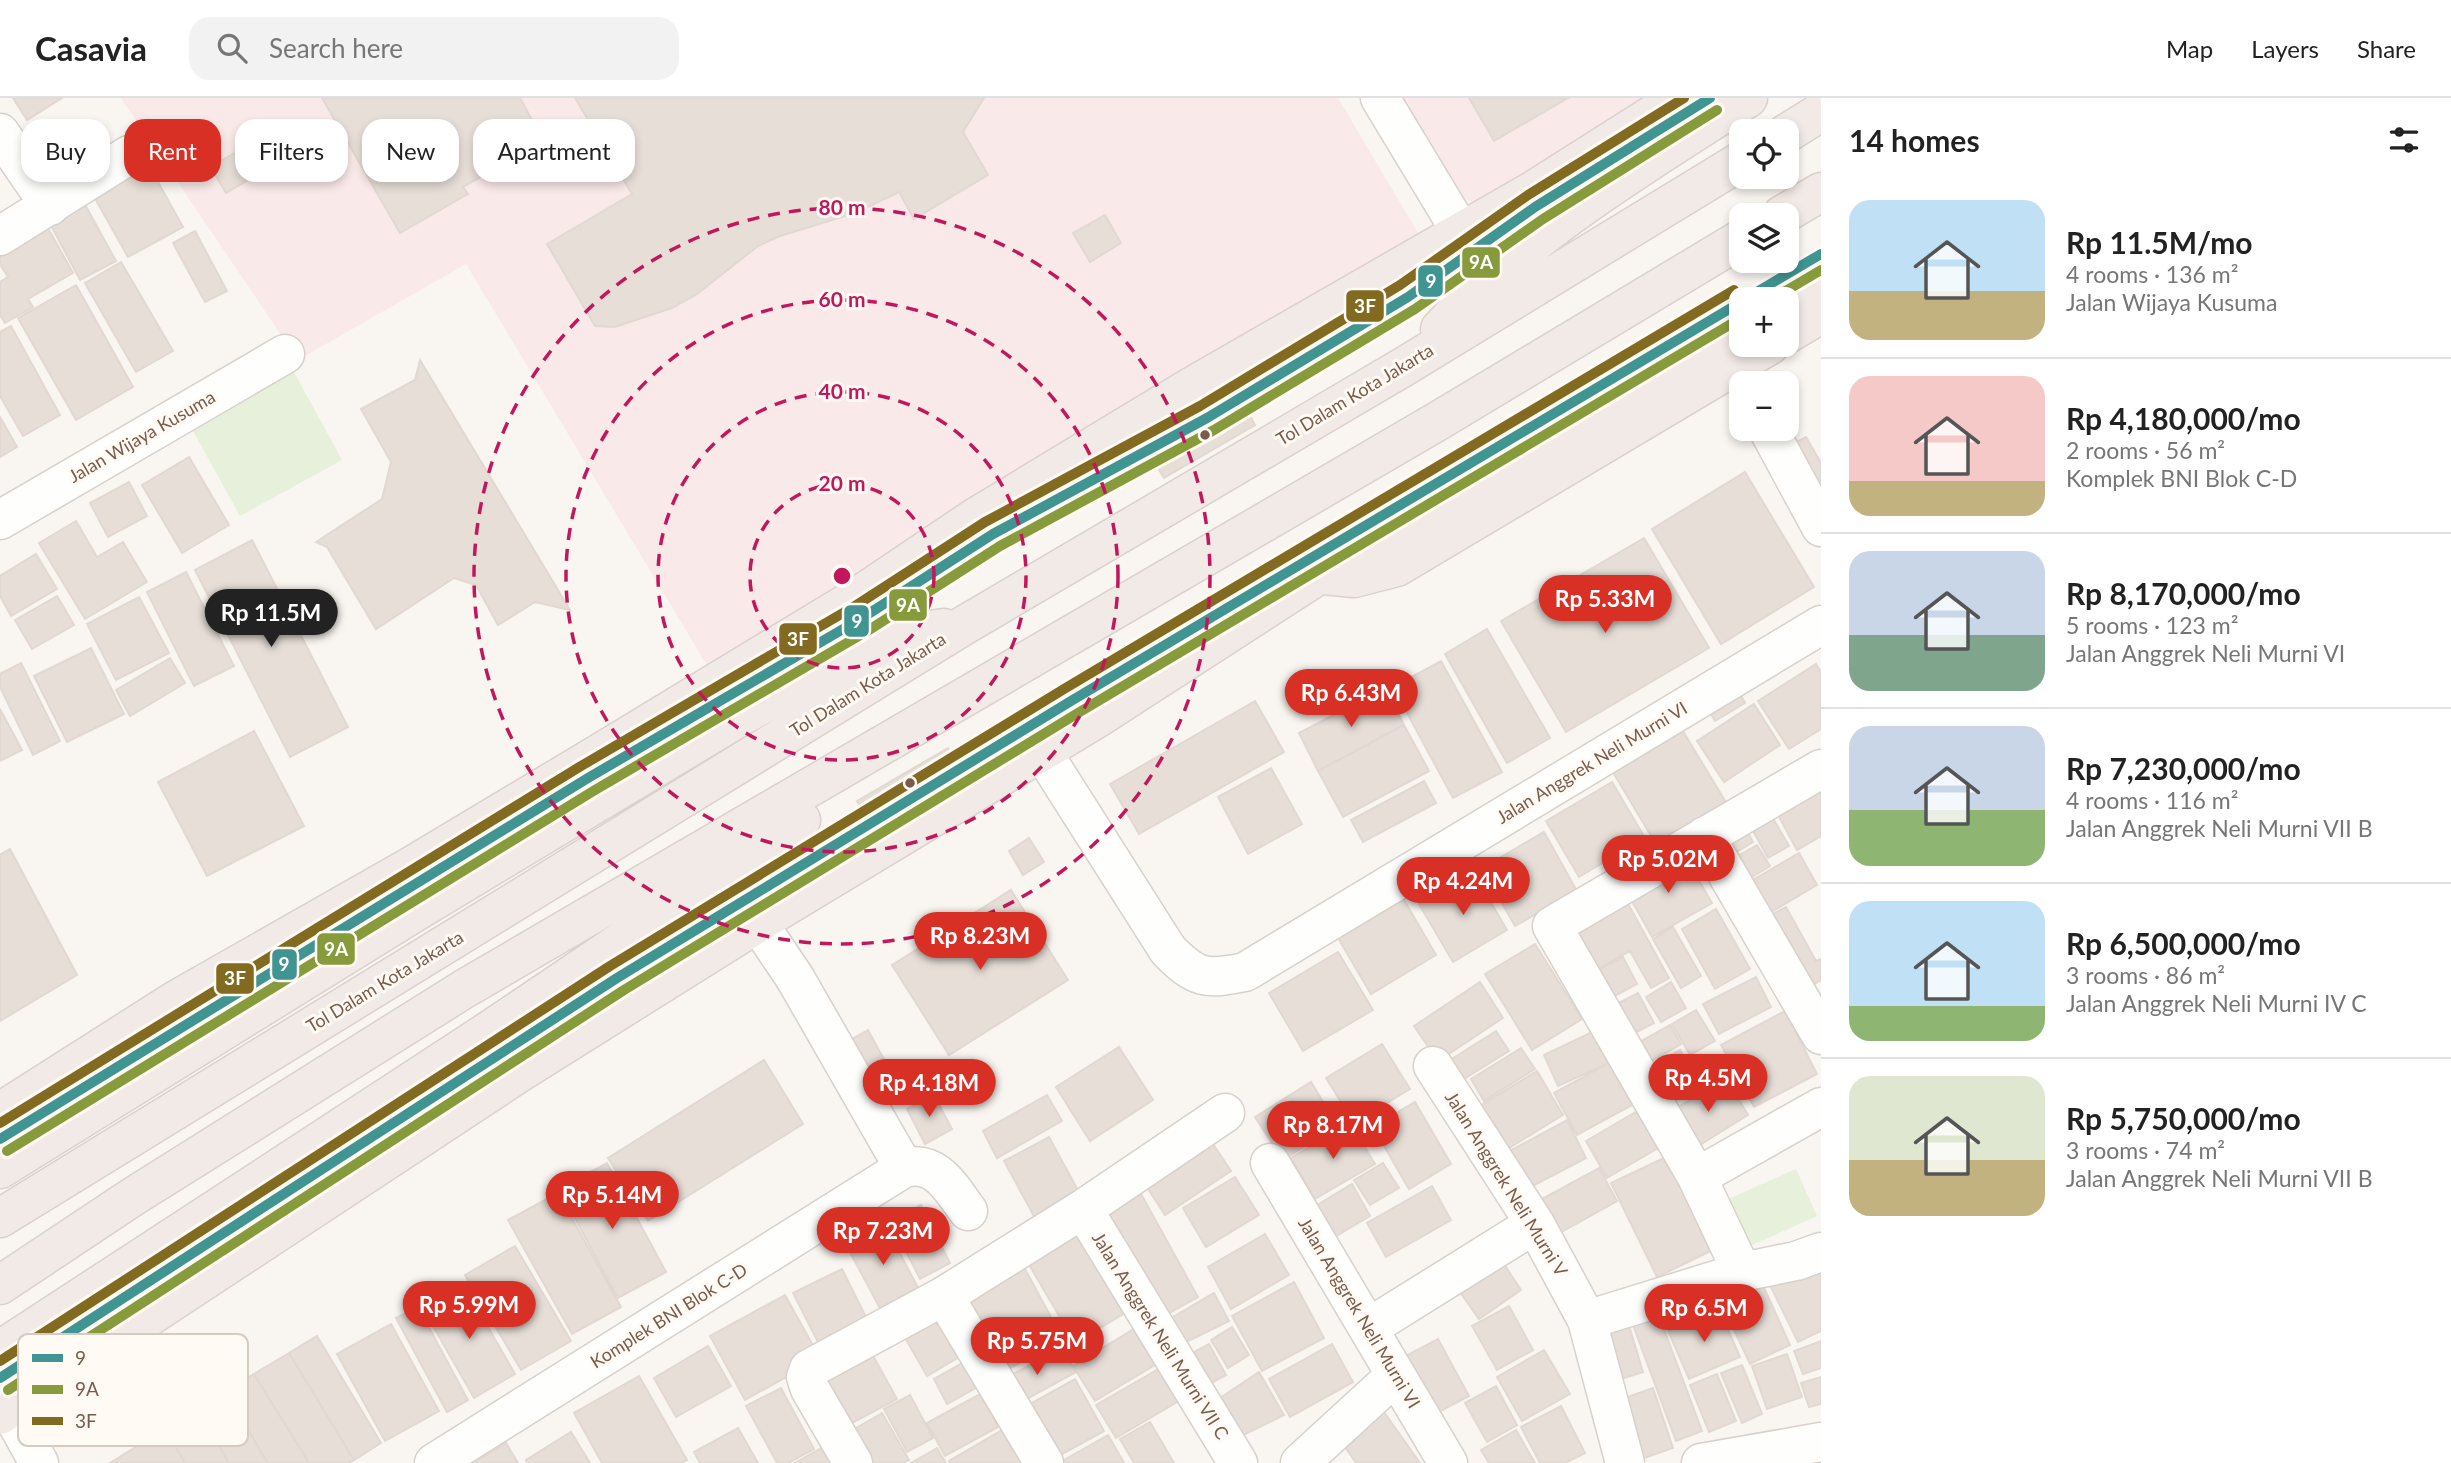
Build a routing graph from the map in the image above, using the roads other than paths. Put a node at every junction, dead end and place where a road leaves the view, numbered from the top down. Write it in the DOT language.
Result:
graph roads {
  1 [pos="1380,98"];
  2 [pos="1679,98"];
  3 [pos="1748,98"];
  4 [pos="1821,112"];
  5 [pos="1799,126"];
  6 [pos="0,133"];
  7 [pos="124,158"];
  8 [pos="1729,168"];
  9 [pos="1821,192"];
  10 [pos="1799,205"];
  11 [pos="50,206"];
  12 [pos="1461,232"];
  13 [pos="0,236"];
  14 [pos="1729,246"];
  15 [pos="1821,275"];
  16 [pos="1799,288"];
  17 [pos="1821,314"];
  18 [pos="1799,327"];
  19 [pos="1729,330"];
  20 [pos="285,354"];
  21 [pos="1757,357"];
  22 [pos="1405,366"];
  23 [pos="1741,371"];
  24 [pos="1729,380"];
  25 [pos="1774,441"];
  26 [pos="0,520"];
  27 [pos="1821,527"];
  28 [pos="1320,574"];
  29 [pos="1821,625"];
  30 [pos="963,626"];
  31 [pos="955,704"];
  32 [pos="1041,750"];
  33 [pos="1821,769"];
  34 [pos="1705,836"];
  35 [pos="758,923"];
  36 [pos="1821,1035"];
  37 [pos="1433,1066"];
  38 [pos="1821,1107"];
  39 [pos="0,1112"];
  40 [pos="1225,1113"];
  41 [pos="1270,1163"];
  42 [pos="904,1168"];
  43 [pos="0,1169"];
  44 [pos="1697,1177"];
  45 [pos="1083,1209"];
  46 [pos="968,1211"];
  47 [pos="0,1218"];
  48 [pos="1535,1224"];
  49 [pos="1821,1252"];
  50 [pos="1742,1272"];
  51 [pos="0,1285"];
  52 [pos="944,1296"];
  53 [pos="1587,1320"];
  54 [pos="1368,1328"];
  55 [pos="24,1334"];
  56 [pos="123,1334"];
  57 [pos="18,1338"];
  58 [pos="0,1350"];
  59 [pos="1396,1375"];
  60 [pos="5,1412"];
  61 [pos="18,1431"];
  62 [pos="1821,1442"];
  63 [pos="434,1463"];
  64 [pos="853,1463"];
  65 [pos="1044,1463"];
  66 [pos="1238,1463"];
  67 [pos="1300,1463"];
  68 [pos="1448,1463"];
  69 [pos="1625,1463"];
  70 [pos="1702,1463"];
  1 -- 12 [label="street"];
  2 -- 12 [label="highway"];
  3 -- 22 [label="highway"];
  4 -- 5 [label="highway"];
  6 -- 11 [label="street"];
  7 -- 11 [label="street"];
  8 -- 22 [label="highway, Tol Dalam Kota Jakarta"];
  9 -- 10 [label="highway"];
  11 -- 13 [label="street"];
  12 -- 39 [label="highway"];
  14 -- 31 [label="highway"];
  15 -- 16 [label="highway"];
  17 -- 18 [label="highway"];
  19 -- 28 [label="highway"];
  20 -- 26 [label="street, Jalan Wijaya Kusuma"];
  21 -- 23 [label="highway"];
  22 -- 30 [label="highway, Tol Dalam Kota Jakarta"];
  24 -- 28 [label="highway"];
  25 -- 27 [label="street"];
  28 -- 32 [label="highway"];
  29 -- 32 [label="street, Jalan Anggrek Neli Murni VI"];
  30 -- 43 [label="highway"];
  30 -- 47 [label="highway, Tol Dalam Kota Jakarta"];
  31 -- 51 [label="highway"];
  31 -- 55 [label="highway"];
  32 -- 35 [label="highway"];
  33 -- 34 [label="street"];
  34 -- 36 [label="street"];
  34 -- 44 [label="street"];
  35 -- 42 [label="street"];
  35 -- 56 [label="highway"];
  37 -- 48 [label="street, Jalan Anggrek Neli Murni V"];
  38 -- 44 [label="street"];
  40 -- 45 [label="street"];
  41 -- 54 [label="street, Jalan Anggrek Neli Murni VI"];
  42 -- 46 [label="street"];
  42 -- 63 [label="street, Komplek BNI Blok C-D"];
  44 -- 50 [label="street"];
  45 -- 52 [label="street"];
  45 -- 66 [label="street, Jalan Anggrek Neli Murni VII C"];
  48 -- 53 [label="street, Jalan Anggrek Neli Murni V"];
  48 -- 54 [label="street"];
  49 -- 50 [label="street"];
  50 -- 53 [label="street"];
  52 -- 64 [label="street"];
  52 -- 65 [label="street"];
  53 -- 69 [label="street, Jalan Anggrek Neli Murni V"];
  54 -- 59 [label="street, Jalan Anggrek Neli Murni VI"];
  57 -- 58 [label="highway"];
  59 -- 67 [label="street"];
  59 -- 68 [label="street, Jalan Anggrek Neli Murni VI"];
  60 -- 61 [label="street"];
  62 -- 70 [label="street"];
}
